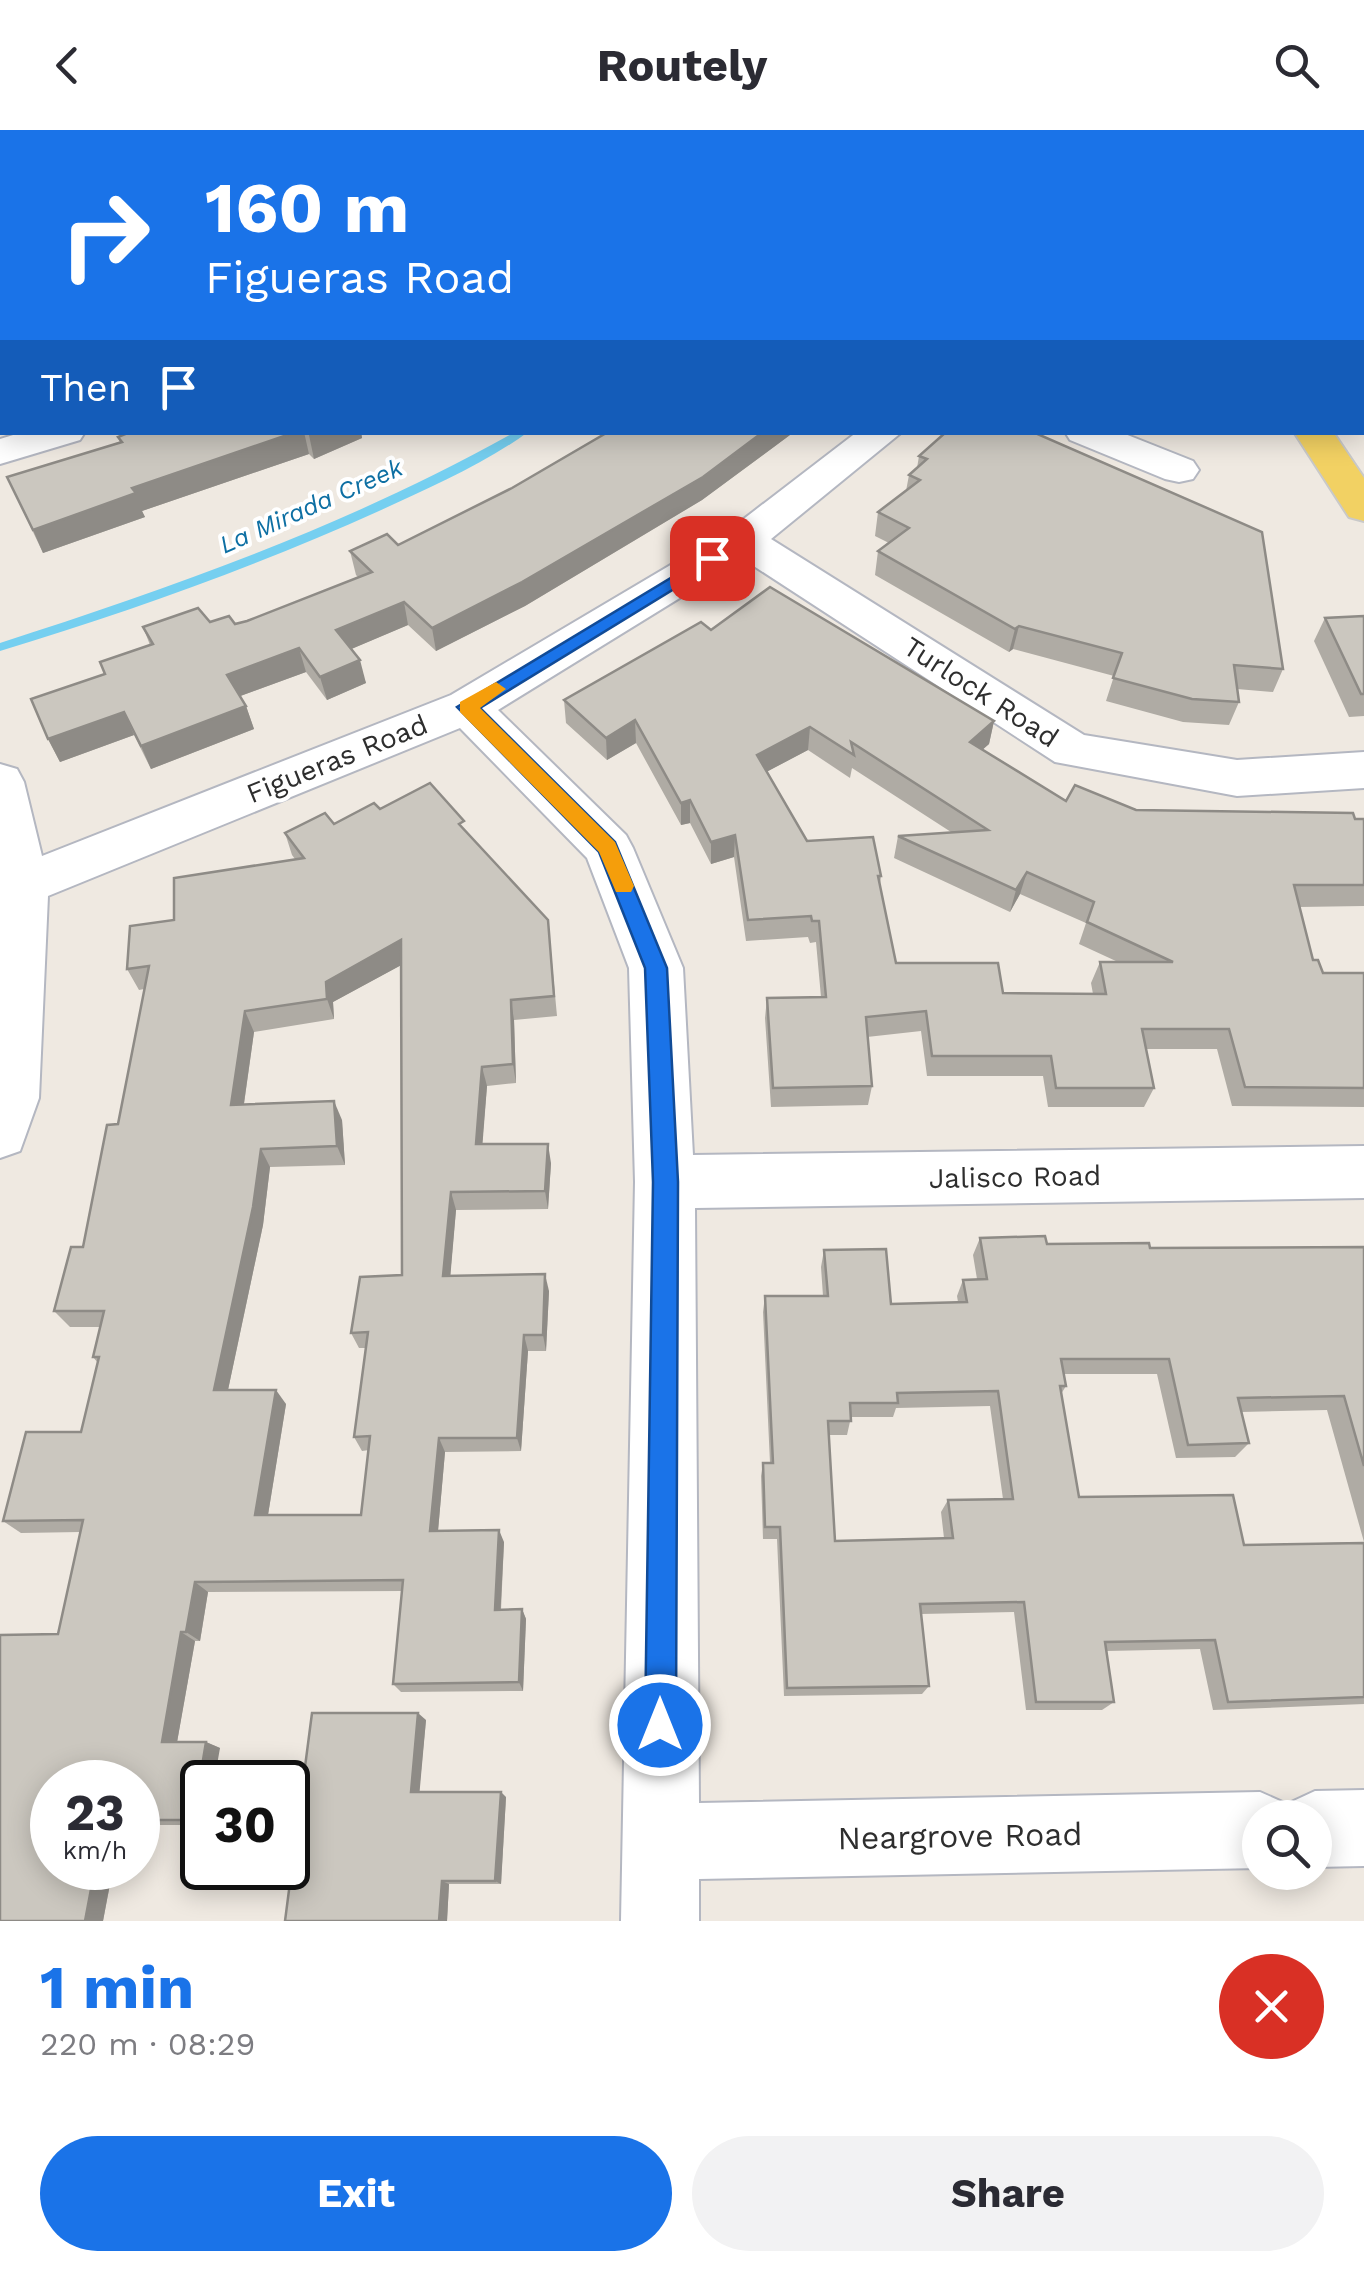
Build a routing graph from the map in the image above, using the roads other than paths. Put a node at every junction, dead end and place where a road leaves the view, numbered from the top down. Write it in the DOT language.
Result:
graph roads {
  1 [pos="56,435"];
  2 [pos="879,435"];
  3 [pos="1092,435"];
  4 [pos="1315,435"];
  5 [pos="0,452"];
  6 [pos="1179,470"];
  7 [pos="1364,508"];
  8 [pos="743,540"];
  9 [pos="467,707"];
  10 [pos="1364,770"];
  11 [pos="0,782"];
  12 [pos="23,885"];
  13 [pos="0,1133"];
  14 [pos="1364,1172"];
  15 [pos="666,1182"];
  16 [pos="1332,1828"];
  17 [pos="1364,1828"];
  18 [pos="1242,1830"];
  19 [pos="659,1842"];
  20 [pos="660,1921"];
  1 -- 5 [label="street"];
  2 -- 8 [label="street, Figueras Road"];
  3 -- 6 [label="street"];
  4 -- 7 [label="main road"];
  8 -- 9 [label="street, Figueras Road"];
  8 -- 10 [label="street, Turlock Road"];
  9 -- 12 [label="street, Figueras Road"];
  9 -- 15 [label="street"];
  11 -- 12 [label="street"];
  12 -- 13 [label="street"];
  14 -- 15 [label="street, Jalisco Road"];
  15 -- 19 [label="street"];
  16 -- 17 [label="street"];
  18 -- 19 [label="street, Neargrove Road"];
  19 -- 20 [label="street"];
}
